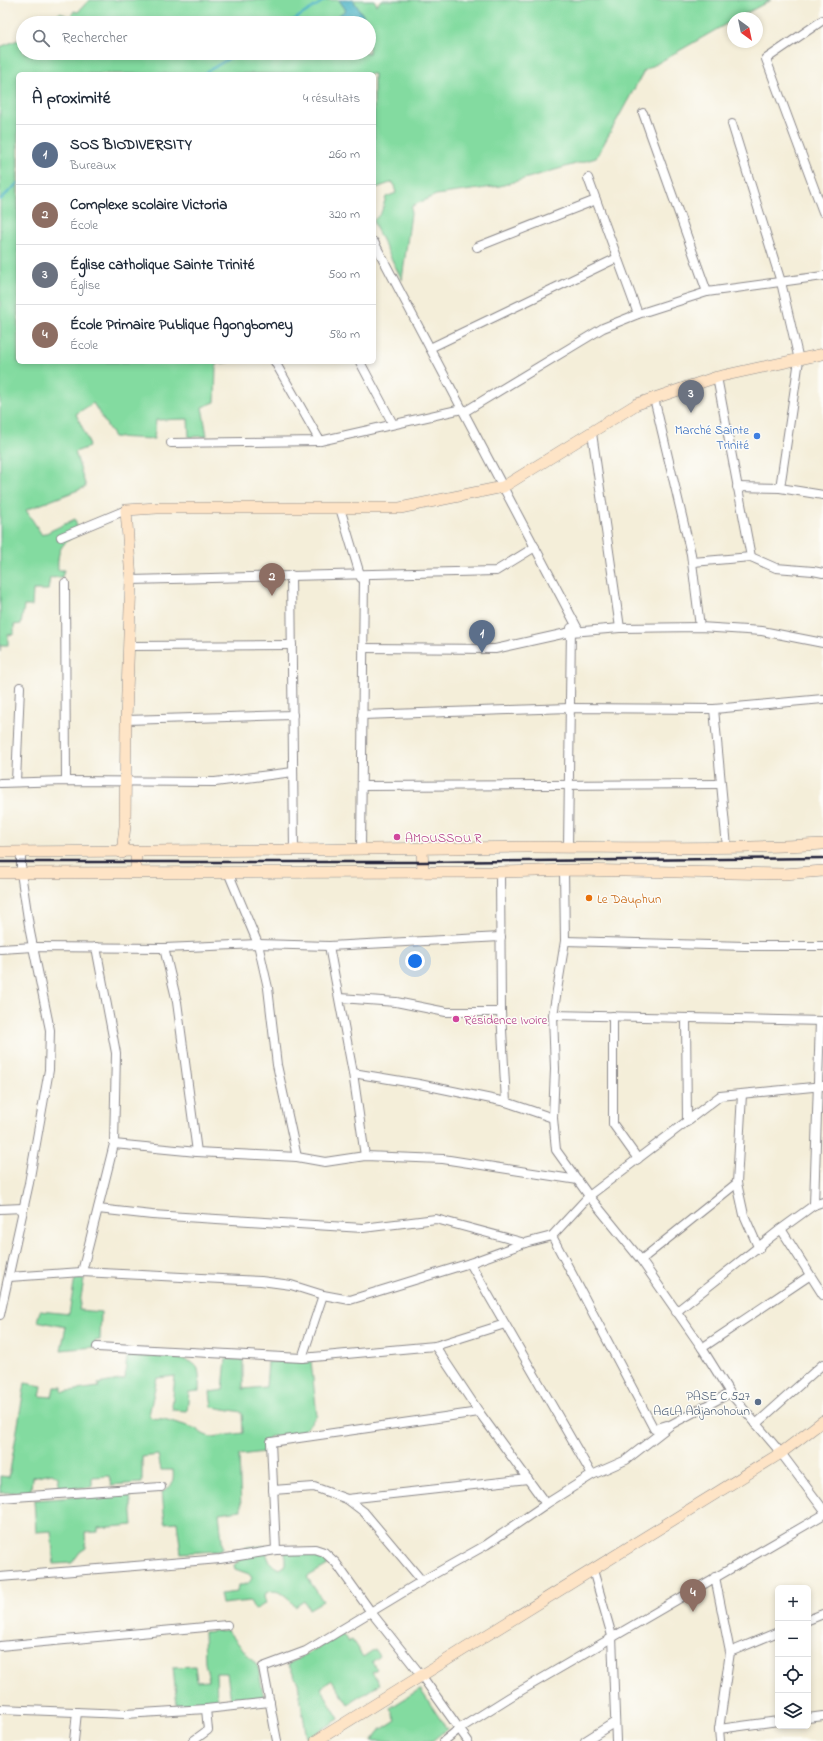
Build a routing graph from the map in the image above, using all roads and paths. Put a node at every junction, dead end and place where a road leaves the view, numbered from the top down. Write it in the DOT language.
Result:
graph roads {
  1 [pos="823,20"];
  2 [pos="643,113"];
  3 [pos="732,124"];
  4 [pos="588,178"];
  5 [pos="596,200"];
  6 [pos="821,202"];
  7 [pos="823,212"];
  8 [pos="376,246"];
  9 [pos="477,247"];
  10 [pos="617,258"];
  11 [pos="823,276"];
  12 [pos="781,282"];
  13 [pos="707,292"];
  14 [pos="638,314"];
  15 [pos="430,348"];
  16 [pos="823,354"];
  17 [pos="800,360"];
  18 [pos="276,364"];
  19 [pos="361,364"];
  20 [pos="717,377"];
  21 [pos="654,398"];
  22 [pos="463,411"];
  23 [pos="393,424"];
  24 [pos="592,433"];
  25 [pos="320,441"];
  26 [pos="172,443"];
  27 [pos="503,487"];
  28 [pos="737,487"];
  29 [pos="780,488"];
  30 [pos="823,495"];
  31 [pos="340,508"];
  32 [pos="126,510"];
  33 [pos="61,537"];
  34 [pos="535,547"];
  35 [pos="751,557"];
  36 [pos="693,562"];
  37 [pos="823,573"];
  38 [pos="362,575"];
  39 [pos="291,576"];
  40 [pos="131,580"];
  41 [pos="65,583"];
  42 [pos="700,627"];
  43 [pos="620,628"];
  44 [pos="575,631"];
  45 [pos="823,642"];
  46 [pos="292,645"];
  47 [pos="130,646"];
  48 [pos="363,648"];
  49 [pos="20,687"];
  50 [pos="823,699"];
  51 [pos="570,708"];
  52 [pos="714,709"];
  53 [pos="293,715"];
  54 [pos="362,715"];
  55 [pos="126,720"];
  56 [pos="293,772"];
  57 [pos="66,781"];
  58 [pos="126,781"];
  59 [pos="16,782"];
  60 [pos="0,783"];
  61 [pos="721,784"];
  62 [pos="569,785"];
  63 [pos="362,786"];
  64 [pos="823,844"];
  65 [pos="568,847"];
  66 [pos="727,847"];
  67 [pos="422,848"];
  68 [pos="361,849"];
  69 [pos="294,851"];
  70 [pos="0,852"];
  71 [pos="21,852"];
  72 [pos="122,852"];
  73 [pos="136,852"];
  74 [pos="564,870"];
  75 [pos="823,870"];
  76 [pos="136,872"];
  77 [pos="228,872"];
  78 [pos="423,872"];
  79 [pos="500,872"];
  80 [pos="0,873"];
  81 [pos="22,873"];
  82 [pos="501,937"];
  83 [pos="564,941"];
  84 [pos="258,944"];
  85 [pos="329,946"];
  86 [pos="823,946"];
  87 [pos="34,947"];
  88 [pos="96,947"];
  89 [pos="164,948"];
  90 [pos="0,949"];
  91 [pos="340,998"];
  92 [pos="502,1012"];
  93 [pos="553,1015"];
  94 [pos="613,1016"];
  95 [pos="686,1018"];
  96 [pos="821,1021"];
  97 [pos="353,1073"];
  98 [pos="820,1087"];
  99 [pos="742,1094"];
  100 [pos="506,1102"];
  101 [pos="553,1118"];
  102 [pos="687,1122"];
  103 [pos="114,1144"];
  104 [pos="197,1152"];
  105 [pos="365,1156"];
  106 [pos="297,1157"];
  107 [pos="638,1159"];
  108 [pos="578,1180"];
  109 [pos="737,1183"];
  110 [pos="589,1196"];
  111 [pos="823,1202"];
  112 [pos="814,1205"];
  113 [pos="24,1208"];
  114 [pos="0,1209"];
  115 [pos="98,1209"];
  116 [pos="781,1229"];
  117 [pos="552,1236"];
  118 [pos="525,1243"];
  119 [pos="758,1248"];
  120 [pos="640,1260"];
  121 [pos="470,1263"];
  122 [pos="82,1272"];
  123 [pos="809,1276"];
  124 [pos="9,1277"];
  125 [pos="823,1294"];
  126 [pos="323,1295"];
  127 [pos="676,1312"];
  128 [pos="0,1315"];
  129 [pos="505,1324"];
  130 [pos="435,1346"];
  131 [pos="97,1347"];
  132 [pos="702,1348"];
  133 [pos="302,1358"];
  134 [pos="823,1364"];
  135 [pos="730,1393"];
  136 [pos="479,1412"];
  137 [pos="823,1421"];
  138 [pos="672,1424"];
  139 [pos="756,1424"];
  140 [pos="781,1453"];
  141 [pos="592,1475"];
  142 [pos="528,1479"];
  143 [pos="161,1487"];
  144 [pos="273,1490"];
  145 [pos="0,1498"];
  146 [pos="347,1499"];
  147 [pos="546,1504"];
  148 [pos="823,1509"];
  149 [pos="823,1515"];
  150 [pos="276,1550"];
  151 [pos="593,1570"];
  152 [pos="0,1577"];
  153 [pos="715,1577"];
  154 [pos="422,1581"];
  155 [pos="371,1612"];
  156 [pos="823,1614"];
  157 [pos="811,1619"];
  158 [pos="227,1625"];
  159 [pos="775,1633"];
  160 [pos="612,1636"];
  161 [pos="0,1646"];
  162 [pos="730,1652"];
  163 [pos="421,1675"];
  164 [pos="270,1702"];
  165 [pos="0,1709"];
  166 [pos="206,1709"];
  167 [pos="77,1712"];
  168 [pos="823,1716"];
  169 [pos="811,1718"];
  170 [pos="775,1721"];
  171 [pos="615,1722"];
  172 [pos="459,1729"];
  173 [pos="719,1729"];
  174 [pos="74,1741"];
  175 [pos="193,1741"];
  176 [pos="277,1741"];
  177 [pos="316,1741"];
  178 [pos="444,1741"];
  179 [pos="468,1741"];
  180 [pos="585,1741"];
  181 [pos="616,1741"];
  182 [pos="720,1741"];
  1 -- 6 [label="street"];
  2 -- 13 [label="street"];
  3 -- 12 [label="street"];
  4 -- 5 [label="street"];
  5 -- 9 [label="street"];
  5 -- 10 [label="street"];
  6 -- 7 [label="street"];
  8 -- 15 [label="street"];
  10 -- 14 [label="street"];
  10 -- 15 [label="street"];
  11 -- 12 [label="street"];
  12 -- 13 [label="street"];
  12 -- 17 [label="street"];
  13 -- 14 [label="street"];
  14 -- 22 [label="street"];
  15 -- 22 [label="street"];
  16 -- 17 [label="main road"];
  17 -- 20 [label="main road"];
  17 -- 29 [label="street"];
  18 -- 25 [label="street"];
  19 -- 23 [label="street"];
  20 -- 21 [label="main road"];
  20 -- 28 [label="street"];
  21 -- 24 [label="main road"];
  21 -- 36 [label="street"];
  22 -- 23 [label="street"];
  22 -- 27 [label="street"];
  23 -- 25 [label="street"];
  24 -- 27 [label="main road"];
  24 -- 43 [label="street"];
  25 -- 26 [label="street"];
  27 -- 31 [label="main road"];
  27 -- 34 [label="street"];
  28 -- 29 [label="street"];
  28 -- 35 [label="street"];
  29 -- 30 [label="street"];
  31 -- 32 [label="main road"];
  31 -- 38 [label="street"];
  32 -- 33 [label="street"];
  32 -- 40 [label="main road"];
  34 -- 38 [label="street"];
  34 -- 44 [label="street"];
  35 -- 36 [label="street"];
  35 -- 37 [label="street"];
  36 -- 42 [label="street"];
  38 -- 39 [label="street"];
  38 -- 48 [label="street"];
  39 -- 40 [label="street"];
  39 -- 46 [label="street"];
  40 -- 47 [label="main road"];
  41 -- 57 [label="street"];
  42 -- 43 [label="street"];
  42 -- 45 [label="street"];
  43 -- 44 [label="street"];
  44 -- 48 [label="street"];
  44 -- 51 [label="street"];
  46 -- 47 [label="street"];
  46 -- 53 [label="street"];
  47 -- 55 [label="main road"];
  48 -- 54 [label="street"];
  49 -- 59 [label="street"];
  50 -- 52 [label="street"];
  51 -- 52 [label="street"];
  51 -- 54 [label="street"];
  51 -- 62 [label="street"];
  52 -- 61 [label="street"];
  53 -- 55 [label="street"];
  53 -- 56 [label="street"];
  54 -- 63 [label="street"];
  55 -- 58 [label="main road"];
  56 -- 58 [label="street"];
  56 -- 69 [label="street"];
  57 -- 58 [label="street"];
  57 -- 59 [label="street"];
  58 -- 72 [label="main road"];
  59 -- 60 [label="street"];
  61 -- 62 [label="street"];
  61 -- 66 [label="street"];
  62 -- 63 [label="street"];
  62 -- 65 [label="street"];
  63 -- 68 [label="street"];
  64 -- 66 [label="main road"];
  65 -- 66 [label="main road"];
  65 -- 67 [label="main road"];
  67 -- 68 [label="main road"];
  67 -- 78 [label="main road"];
  68 -- 69 [label="main road"];
  69 -- 73 [label="main road"];
  70 -- 71 [label="main road"];
  71 -- 72 [label="main road"];
  71 -- 81 [label="street"];
  72 -- 73 [label="main road"];
  73 -- 76 [label="main road"];
  74 -- 75 [label="main road"];
  74 -- 79 [label="main road"];
  74 -- 83 [label="street"];
  76 -- 77 [label="main road"];
  76 -- 81 [label="main road"];
  77 -- 78 [label="main road"];
  77 -- 84 [label="street"];
  78 -- 79 [label="main road"];
  79 -- 82 [label="street"];
  80 -- 81 [label="main road"];
  81 -- 87 [label="street"];
  82 -- 85 [label="street"];
  82 -- 92 [label="street"];
  83 -- 86 [label="street"];
  83 -- 93 [label="street"];
  84 -- 85 [label="street"];
  84 -- 89 [label="street"];
  84 -- 106 [label="street"];
  85 -- 91 [label="street"];
  87 -- 88 [label="street"];
  87 -- 90 [label="street"];
  87 -- 113 [label="street"];
  88 -- 89 [label="street"];
  88 -- 103 [label="street"];
  89 -- 104 [label="street"];
  91 -- 92 [label="street"];
  91 -- 97 [label="street"];
  92 -- 100 [label="street"];
  93 -- 94 [label="street"];
  93 -- 101 [label="street"];
  94 -- 95 [label="street"];
  94 -- 107 [label="street"];
  95 -- 96 [label="street"];
  95 -- 102 [label="street"];
  96 -- 98 [label="street"];
  97 -- 100 [label="street"];
  97 -- 105 [label="street"];
  98 -- 99 [label="street"];
  98 -- 112 [label="street"];
  99 -- 102 [label="street"];
  99 -- 109 [label="street"];
  100 -- 101 [label="street"];
  101 -- 108 [label="street"];
  102 -- 107 [label="street"];
  103 -- 104 [label="street"];
  103 -- 115 [label="street"];
  104 -- 106 [label="street"];
  105 -- 106 [label="street"];
  105 -- 108 [label="street"];
  107 -- 110 [label="street"];
  108 -- 110 [label="street"];
  109 -- 119 [label="street"];
  109 -- 120 [label="street"];
  110 -- 117 [label="street"];
  110 -- 120 [label="street"];
  111 -- 112 [label="street"];
  112 -- 116 [label="street"];
  113 -- 114 [label="street"];
  113 -- 124 [label="street"];
  115 -- 118 [label="street"];
  115 -- 122 [label="street"];
  116 -- 119 [label="street"];
  116 -- 123 [label="street"];
  117 -- 118 [label="street"];
  117 -- 138 [label="street"];
  118 -- 121 [label="street"];
  119 -- 127 [label="street"];
  120 -- 127 [label="street"];
  121 -- 126 [label="street"];
  121 -- 129 [label="street"];
  122 -- 124 [label="street"];
  122 -- 126 [label="street"];
  123 -- 125 [label="street"];
  123 -- 132 [label="street"];
  124 -- 128 [label="street"];
  126 -- 133 [label="street"];
  127 -- 132 [label="street"];
  129 -- 130 [label="street"];
  129 -- 141 [label="street"];
  130 -- 133 [label="street"];
  130 -- 136 [label="street"];
  131 -- 133 [label="street"];
  132 -- 135 [label="street"];
  134 -- 139 [label="street"];
  135 -- 138 [label="street"];
  135 -- 139 [label="street"];
  136 -- 142 [label="street"];
  136 -- 144 [label="street"];
  137 -- 140 [label="main road"];
  138 -- 141 [label="street"];
  139 -- 140 [label="street"];
  140 -- 148 [label="street"];
  140 -- 151 [label="main road"];
  141 -- 147 [label="street"];
  142 -- 146 [label="street"];
  142 -- 147 [label="street"];
  143 -- 145 [label="street"];
  144 -- 146 [label="street"];
  144 -- 150 [label="street"];
  146 -- 154 [label="street"];
  147 -- 154 [label="street"];
  149 -- 153 [label="street"];
  150 -- 152 [label="street"];
  150 -- 155 [label="street"];
  151 -- 160 [label="street"];
  151 -- 163 [label="main road"];
  153 -- 160 [label="street"];
  153 -- 162 [label="street"];
  154 -- 155 [label="street"];
  155 -- 163 [label="street"];
  155 -- 164 [label="street"];
  156 -- 157 [label="street"];
  158 -- 161 [label="street"];
  159 -- 162 [label="street"];
  160 -- 171 [label="street"];
  160 -- 172 [label="street"];
  162 -- 173 [label="street"];
  163 -- 172 [label="street"];
  163 -- 177 [label="main road"];
  164 -- 166 [label="street"];
  164 -- 176 [label="street"];
  165 -- 167 [label="street"];
  166 -- 167 [label="street"];
  166 -- 175 [label="street"];
  167 -- 174 [label="street"];
  168 -- 169 [label="street"];
  170 -- 173 [label="street"];
  171 -- 180 [label="street"];
  171 -- 181 [label="street"];
  172 -- 178 [label="street"];
  172 -- 179 [label="street"];
  173 -- 182 [label="street"];
}
